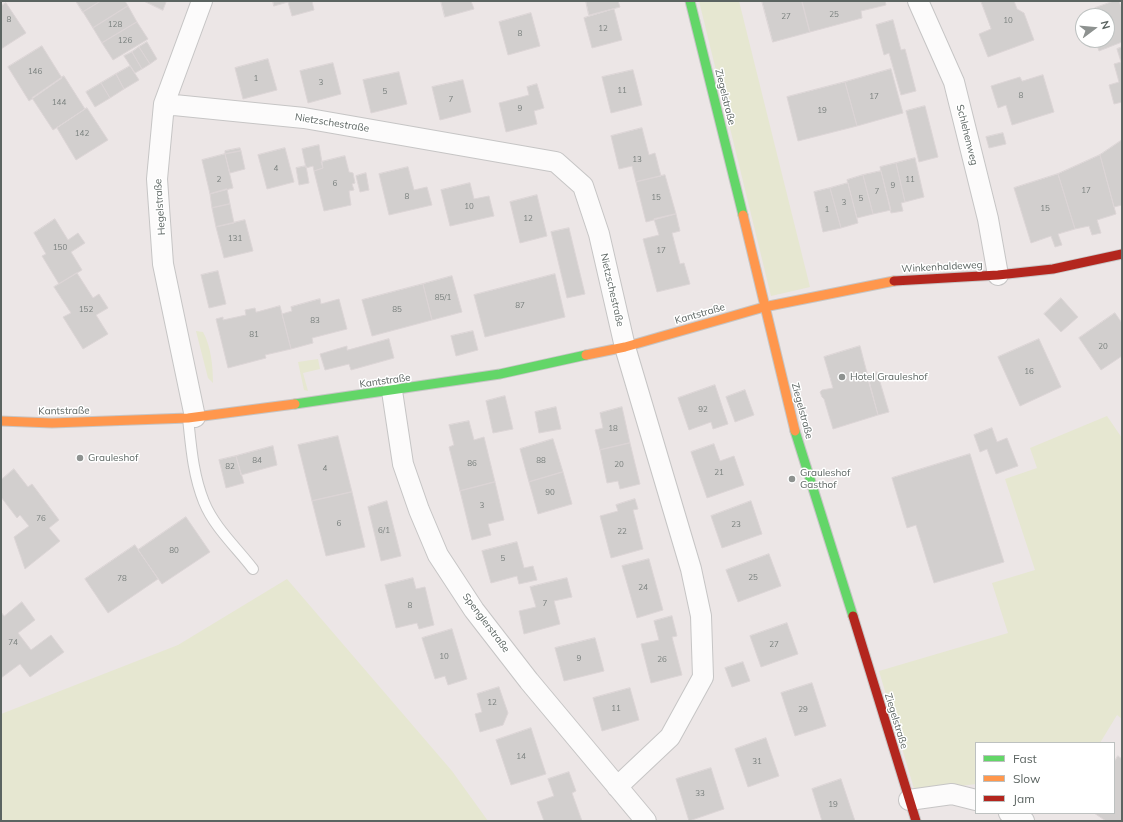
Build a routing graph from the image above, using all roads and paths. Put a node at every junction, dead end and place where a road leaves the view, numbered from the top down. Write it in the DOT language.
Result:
graph roads {
  1 [pos="202,1"];
  2 [pos="690,1"];
  3 [pos="918,1"];
  4 [pos="164,104"];
  5 [pos="1122,254"];
  6 [pos="998,276"];
  7 [pos="764,307"];
  8 [pos="625,347"];
  9 [pos="392,391"];
  10 [pos="192,417"];
  11 [pos="1,421"];
  12 [pos="253,569"];
  13 [pos="617,788"];
  14 [pos="910,800"];
  15 [pos="975,800"];
  16 [pos="1011,814"];
  17 [pos="646,821"];
  18 [pos="916,821"];
  19 [pos="1024,821"];
  1 -- 4 [label="street, Hegelstraße"];
  2 -- 7 [label="street, Ziegelstraße"];
  3 -- 6 [label="street, Schlehenweg"];
  4 -- 8 [label="street, Nietzschestraße"];
  4 -- 10 [label="street, Hegelstraße"];
  5 -- 6 [label="street, Winkenhaldeweg"];
  6 -- 7 [label="street, Winkenhaldeweg"];
  7 -- 8 [label="street, Kantstraße"];
  7 -- 14 [label="street, Ziegelstraße"];
  8 -- 9 [label="street, Kantstraße"];
  8 -- 13 [label="street, Nietzschestraße"];
  9 -- 10 [label="street, Kantstraße"];
  9 -- 13 [label="street, Spenglerstraße"];
  10 -- 11 [label="street, Kantstraße"];
  10 -- 12 [label="lane"];
  13 -- 17 [label="street, Spenglerstraße"];
  14 -- 15 [label="street"];
  14 -- 18 [label="street, Ziegelstraße"];
  16 -- 19 [label="street"];
}
